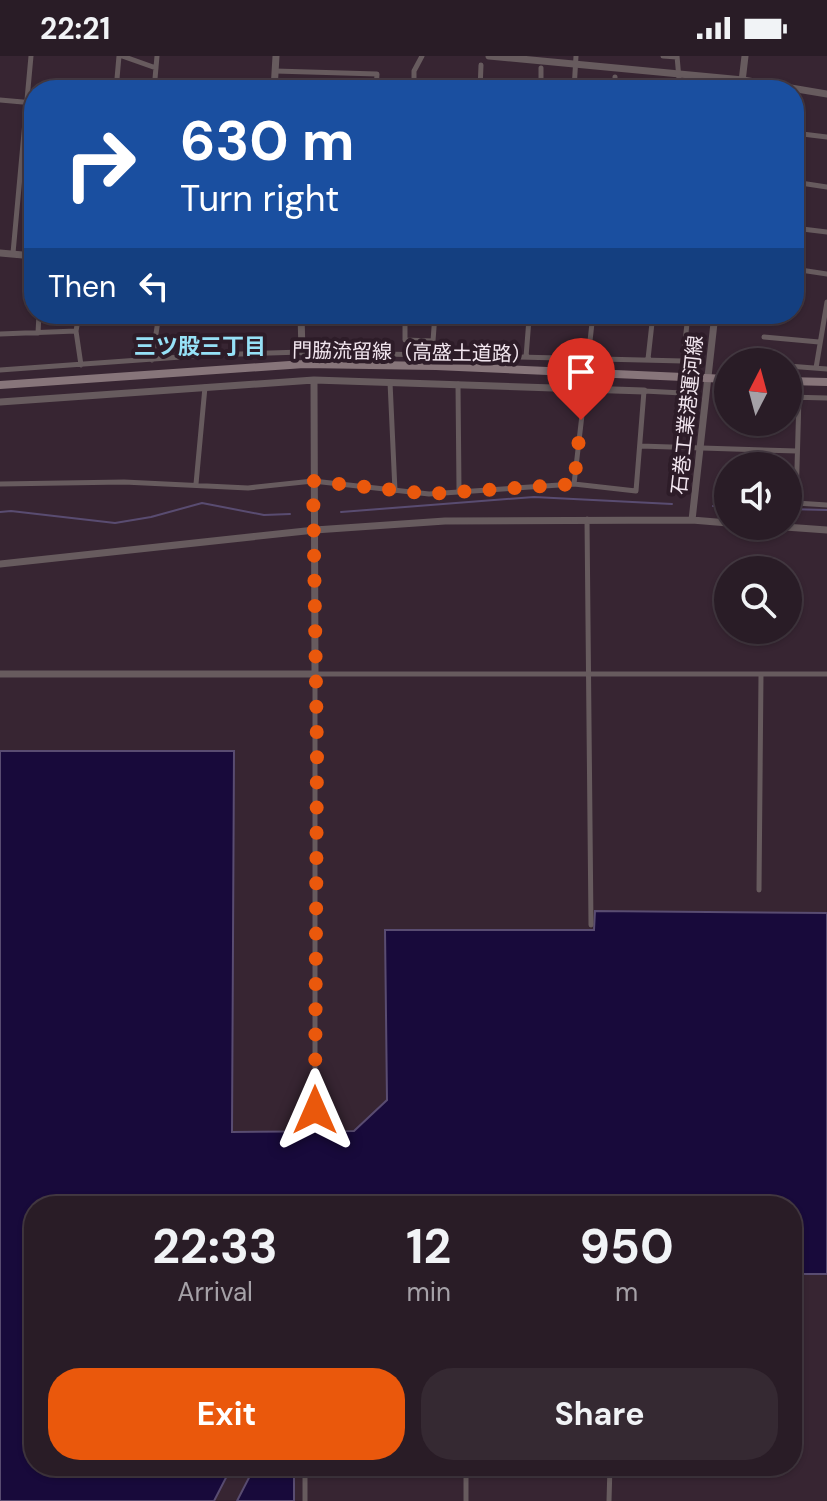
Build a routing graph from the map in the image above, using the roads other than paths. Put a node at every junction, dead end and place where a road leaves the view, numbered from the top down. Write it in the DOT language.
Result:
graph roads {
  1 [pos="31,56"];
  2 [pos="120,56"];
  3 [pos="157,56"];
  4 [pos="276,56"];
  5 [pos="422,56"];
  6 [pos="489,56"];
  7 [pos="663,56"];
  8 [pos="677,56"];
  9 [pos="745,56"];
  10 [pos="576,60"];
  11 [pos="481,65"];
  12 [pos="156,68"];
  13 [pos="541,68"];
  14 [pos="275,71"];
  15 [pos="678,73"];
  16 [pos="31,80"];
  17 [pos="117,80"];
  18 [pos="155,80"];
  19 [pos="275,80"];
  20 [pos="377,80"];
  21 [pos="414,80"];
  22 [pos="480,80"];
  23 [pos="541,80"];
  24 [pos="575,80"];
  25 [pos="679,80"];
  26 [pos="743,80"];
  27 [pos="804,90"];
  28 [pos="827,94"];
  29 [pos="0,100"];
  30 [pos="24,102"];
  31 [pos="804,134"];
  32 [pos="827,137"];
  33 [pos="24,146"];
  34 [pos="804,184"];
  35 [pos="827,187"];
  36 [pos="804,229"];
  37 [pos="827,232"];
  38 [pos="0,253"];
  39 [pos="13,253"];
  40 [pos="24,255"];
  41 [pos="804,271"];
  42 [pos="827,274"];
  43 [pos="827,305"];
  44 [pos="38,324"];
  45 [pos="77,324"];
  46 [pos="157,324"];
  47 [pos="301,324"];
  48 [pos="405,324"];
  49 [pos="434,324"];
  50 [pos="529,324"];
  51 [pos="592,324"];
  52 [pos="652,324"];
  53 [pos="687,324"];
  54 [pos="714,324"];
  55 [pos="76,331"];
  56 [pos="38,333"];
  57 [pos="0,334"];
  58 [pos="764,337"];
  59 [pos="822,339"];
  60 [pos="302,352"];
  61 [pos="526,357"];
  62 [pos="588,359"];
  63 [pos="648,359"];
  64 [pos="152,360"];
  65 [pos="81,365"];
  66 [pos="802,367"];
  67 [pos="816,368"];
  68 [pos="827,369"];
  69 [pos="0,370"];
  70 [pos="707,378"];
  71 [pos="714,378"];
  72 [pos="314,380"];
  73 [pos="390,381"];
  74 [pos="802,381"];
  75 [pos="827,382"];
  76 [pos="458,384"];
  77 [pos="0,385"];
  78 [pos="205,386"];
  79 [pos="585,389"];
  80 [pos="644,391"];
  81 [pos="682,393"];
  82 [pos="802,397"];
  83 [pos="827,398"];
  84 [pos="0,402"];
  85 [pos="798,436"];
  86 [pos="640,446"];
  87 [pos="700,447"];
  88 [pos="797,451"];
  89 [pos="313,481"];
  90 [pos="0,484"];
  91 [pos="196,484"];
  92 [pos="574,484"];
  93 [pos="459,490"];
  94 [pos="395,491"];
  95 [pos="827,505"];
  96 [pos="587,519"];
  97 [pos="692,520"];
  98 [pos="714,522"];
  99 [pos="802,528"];
  100 [pos="315,530"];
  101 [pos="827,530"];
  102 [pos="0,564"];
  103 [pos="0,674"];
  104 [pos="315,674"];
  105 [pos="589,674"];
  106 [pos="761,674"];
  107 [pos="827,674"];
  108 [pos="759,890"];
  109 [pos="591,925"];
  110 [pos="315,1110"];
  111 [pos="305,1476"];
  112 [pos="466,1476"];
  113 [pos="610,1476"];
  114 [pos="305,1501"];
  115 [pos="466,1501"];
  116 [pos="609,1501"];
  1 -- 16 [label="street"];
  2 -- 12 [label="street"];
  2 -- 17 [label="street"];
  3 -- 12 [label="street"];
  4 -- 14 [label="street"];
  5 -- 21 [label="street"];
  6 -- 10 [label="street"];
  7 -- 8 [label="street"];
  8 -- 15 [label="street"];
  9 -- 26 [label="street"];
  10 -- 15 [label="street"];
  10 -- 24 [label="street"];
  11 -- 22 [label="street"];
  12 -- 18 [label="street"];
  13 -- 23 [label="street"];
  14 -- 19 [label="street"];
  14 -- 20 [label="street"];
  15 -- 25 [label="street"];
  15 -- 26 [label="street"];
  27 -- 28 [label="street"];
  29 -- 30 [label="street"];
  31 -- 32 [label="street"];
  33 -- 39 [label="street"];
  34 -- 35 [label="street"];
  36 -- 37 [label="street"];
  38 -- 39 [label="street"];
  39 -- 40 [label="street"];
  41 -- 42 [label="street"];
  43 -- 59 [label="street"];
  44 -- 56 [label="street"];
  45 -- 55 [label="street"];
  46 -- 64 [label="street"];
  47 -- 60 [label="street"];
  48 -- 49 [label="street"];
  50 -- 61 [label="street"];
  51 -- 62 [label="street"];
  52 -- 63 [label="street"];
  53 -- 63 [label="street"];
  54 -- 70 [label="street, 石巻工業港運河線"];
  55 -- 56 [label="street"];
  55 -- 65 [label="street"];
  56 -- 57 [label="street"];
  58 -- 59 [label="street"];
  59 -- 67 [label="street"];
  60 -- 61 [label="street"];
  60 -- 64 [label="street"];
  61 -- 62 [label="street"];
  62 -- 63 [label="street"];
  64 -- 65 [label="street"];
  65 -- 69 [label="street"];
  66 -- 67 [label="street"];
  67 -- 68 [label="street"];
  70 -- 71 [label="main road, 門脇流留線（高盛土道路）"];
  70 -- 77 [label="main road, 門脇流留線（高盛土道路）"];
  70 -- 87 [label="street, 石巻工業港運河線"];
  72 -- 73 [label="street"];
  72 -- 78 [label="street"];
  72 -- 89 [label="street"];
  73 -- 76 [label="street"];
  73 -- 94 [label="street"];
  74 -- 75 [label="main road"];
  76 -- 79 [label="street"];
  76 -- 93 [label="street"];
  78 -- 84 [label="street"];
  78 -- 91 [label="street"];
  79 -- 80 [label="street"];
  79 -- 92 [label="street"];
  80 -- 81 [label="street"];
  80 -- 86 [label="street"];
  82 -- 83 [label="street"];
  85 -- 88 [label="street"];
  86 -- 87 [label="street"];
  86 -- 92 [label="street"];
  87 -- 88 [label="street"];
  87 -- 97 [label="street, 石巻工業港運河線"];
  88 -- 95 [label="street"];
  89 -- 91 [label="street"];
  89 -- 94 [label="street"];
  89 -- 100 [label="street"];
  90 -- 91 [label="street"];
  92 -- 93 [label="street"];
  93 -- 94 [label="street"];
  96 -- 97 [label="street"];
  96 -- 100 [label="street"];
  96 -- 105 [label="street"];
  97 -- 98 [label="street"];
  99 -- 101 [label="street"];
  100 -- 102 [label="street"];
  100 -- 104 [label="street"];
  103 -- 104 [label="street"];
  104 -- 105 [label="street"];
  104 -- 110 [label="street"];
  105 -- 106 [label="street"];
  105 -- 109 [label="street"];
  106 -- 107 [label="street"];
  106 -- 108 [label="street"];
  111 -- 114 [label="street"];
  112 -- 115 [label="street"];
  113 -- 116 [label="street"];
}
